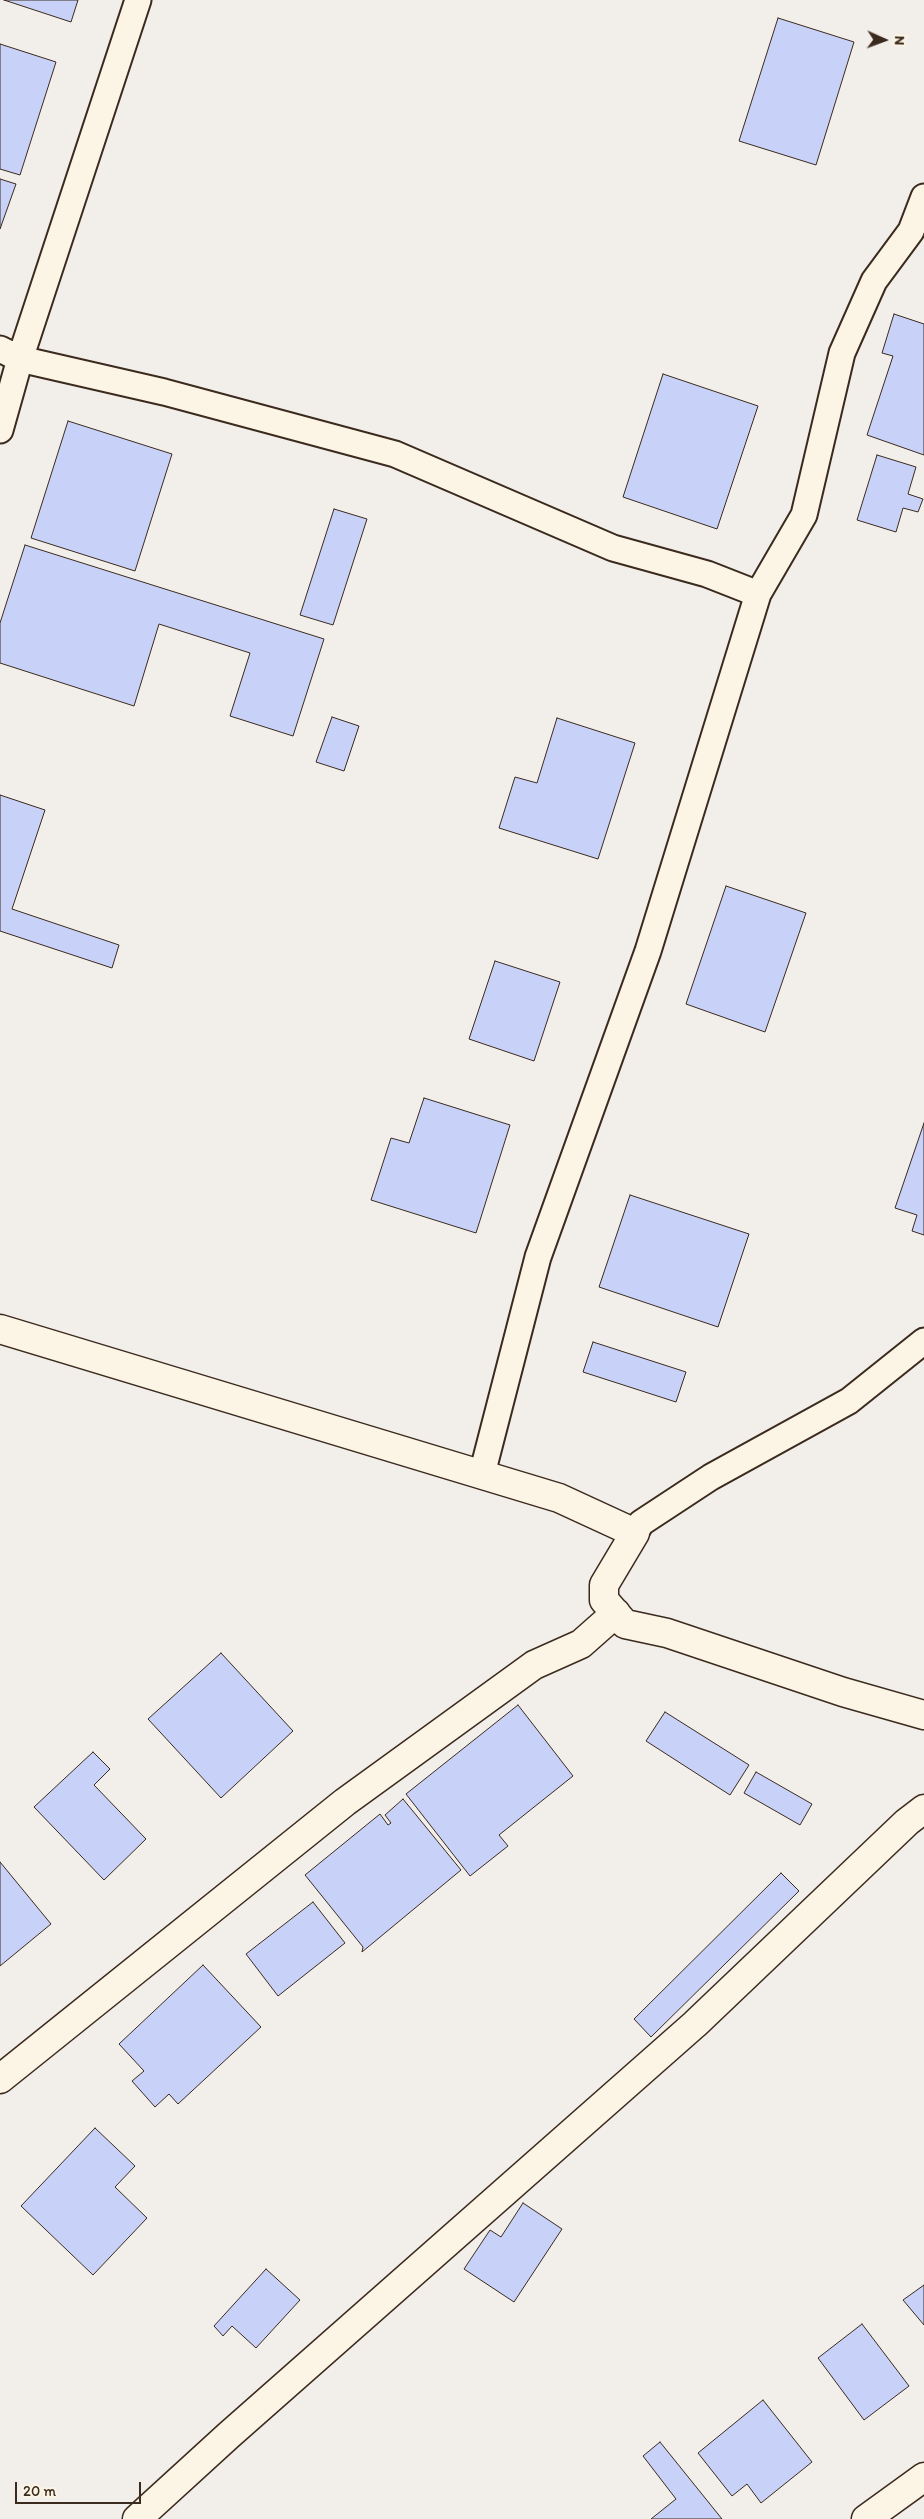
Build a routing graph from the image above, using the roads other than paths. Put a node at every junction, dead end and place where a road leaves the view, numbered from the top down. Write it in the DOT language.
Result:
graph roads {
  1 [pos="138,0"];
  2 [pos="924,197"];
  3 [pos="10,354"];
  4 [pos="0,430"];
  5 [pos="758,594"];
  6 [pos="0,1329"];
  7 [pos="924,1341"];
  8 [pos="482,1474"];
  9 [pos="636,1533"];
  10 [pos="616,1613"];
  11 [pos="924,1715"];
  12 [pos="924,1809"];
  13 [pos="0,2079"];
  14 [pos="924,2477"];
  15 [pos="137,2519"];
  16 [pos="866,2519"];
  1 -- 3 [label="lane"];
  2 -- 5 [label="lane"];
  3 -- 4 [label="lane"];
  3 -- 5 [label="lane"];
  5 -- 8 [label="lane"];
  6 -- 8 [label="street"];
  7 -- 9 [label="lane"];
  8 -- 9 [label="street"];
  9 -- 10 [label="street"];
  10 -- 11 [label="street"];
  10 -- 13 [label="street"];
  12 -- 15 [label="street"];
  14 -- 16 [label="street"];
}
